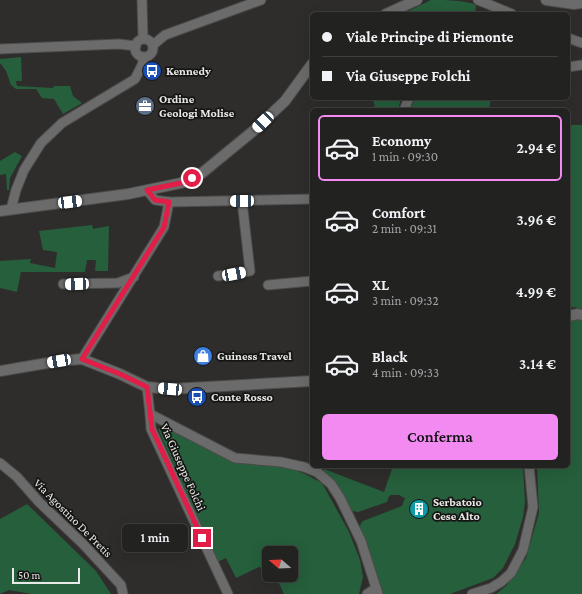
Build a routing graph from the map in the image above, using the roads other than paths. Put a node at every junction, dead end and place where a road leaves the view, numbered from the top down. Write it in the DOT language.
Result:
graph roads {
  1 [pos="142,0"];
  2 [pos="261,0"];
  3 [pos="416,0"];
  4 [pos="478,0"];
  5 [pos="546,0"];
  6 [pos="582,3"];
  7 [pos="390,12"];
  8 [pos="507,12"];
  9 [pos="143,39"];
  10 [pos="570,39"];
  11 [pos="582,43"];
  12 [pos="153,45"];
  13 [pos="136,46"];
  14 [pos="0,49"];
  15 [pos="144,57"];
  16 [pos="582,65"];
  17 [pos="310,67"];
  18 [pos="570,67"];
  19 [pos="147,190"];
  20 [pos="310,199"];
  21 [pos="242,201"];
  22 [pos="169,202"];
  23 [pos="11,209"];
  24 [pos="0,211"];
  25 [pos="218,276"];
  26 [pos="134,277"];
  27 [pos="310,281"];
  28 [pos="63,284"];
  29 [pos="268,285"];
  30 [pos="582,315"];
  31 [pos="570,316"];
  32 [pos="82,359"];
  33 [pos="0,371"];
  34 [pos="310,381"];
  35 [pos="147,387"];
  36 [pos="150,414"];
  37 [pos="0,464"];
  38 [pos="530,468"];
  39 [pos="377,591"];
  40 [pos="123,594"];
  41 [pos="228,594"];
  42 [pos="367,594"];
  43 [pos="472,594"];
  1 -- 9 [label="street"];
  2 -- 12 [label="street"];
  3 -- 7 [label="street"];
  4 -- 8 [label="street"];
  5 -- 6 [label="street"];
  9 -- 12 [label="street"];
  9 -- 13 [label="street"];
  10 -- 11 [label="street"];
  12 -- 15 [label="street"];
  13 -- 14 [label="street"];
  13 -- 15 [label="street"];
  15 -- 23 [label="street"];
  16 -- 18 [label="street"];
  17 -- 19 [label="street"];
  19 -- 22 [label="street"];
  19 -- 23 [label="street"];
  20 -- 21 [label="street"];
  21 -- 22 [label="street"];
  21 -- 25 [label="street"];
  22 -- 26 [label="street"];
  23 -- 24 [label="street"];
  26 -- 28 [label="street"];
  26 -- 32 [label="street"];
  27 -- 29 [label="street"];
  30 -- 31 [label="street"];
  32 -- 33 [label="street"];
  32 -- 35 [label="street"];
  34 -- 35 [label="street"];
  35 -- 36 [label="street, Via Giuseppe Folchi"];
  36 -- 39 [label="street"];
  36 -- 41 [label="street, Via Giuseppe Folchi"];
  37 -- 40 [label="street, Via Agostino De Pretis"];
  38 -- 43 [label="street"];
  39 -- 42 [label="street"];
}
